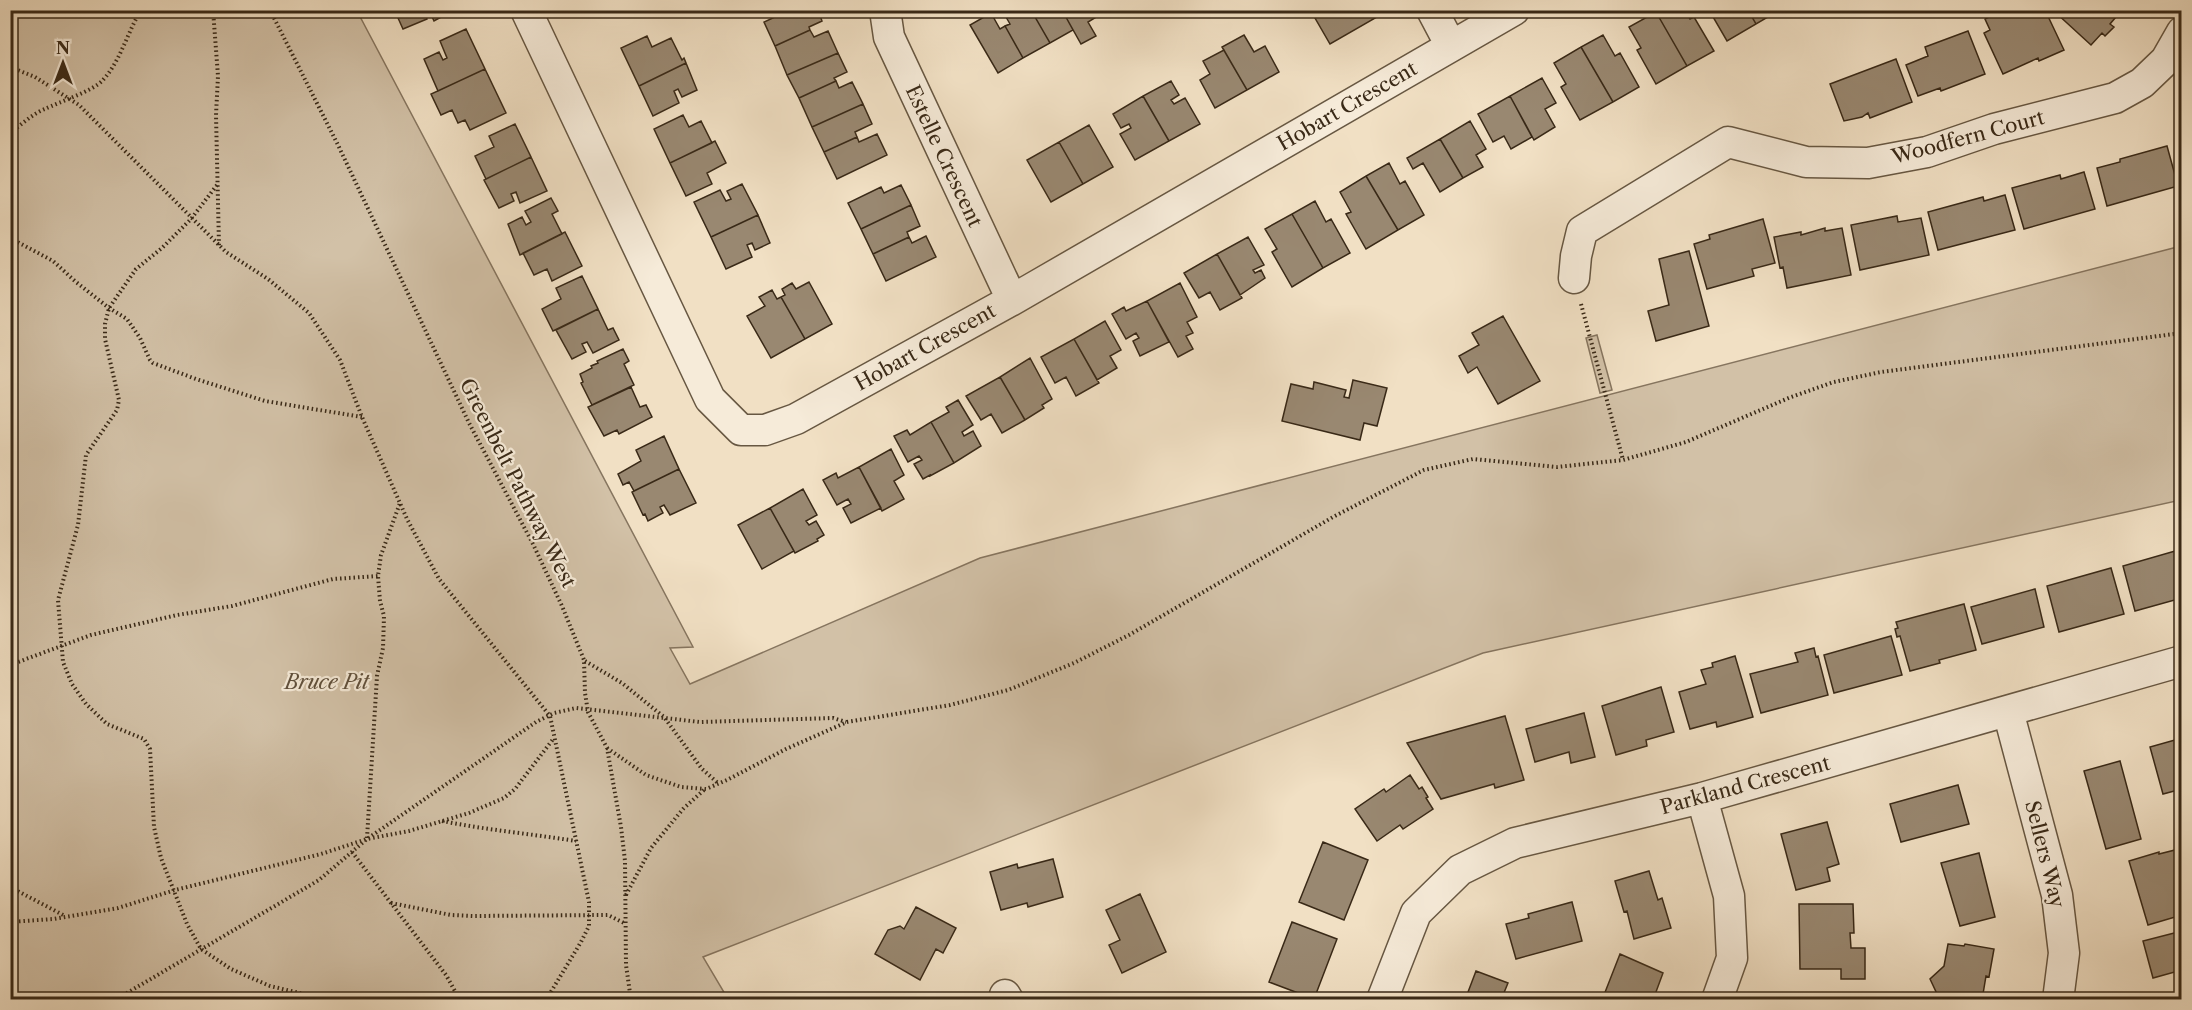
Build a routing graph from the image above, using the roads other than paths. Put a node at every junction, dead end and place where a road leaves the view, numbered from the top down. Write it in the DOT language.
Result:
graph roads {
  1 [pos="526,10"];
  2 [pos="885,10"];
  3 [pos="1432,10"];
  4 [pos="1514,10"];
  5 [pos="2181,32"];
  6 [pos="1451,46"];
  7 [pos="1574,279"];
  8 [pos="1012,300"];
  9 [pos="2181,661"];
  10 [pos="2008,711"];
  11 [pos="1702,798"];
  12 [pos="1382,999"];
  13 [pos="1717,999"];
  14 [pos="2058,999"];
  1 -- 8 [label="street, Hobart Crescent"];
  2 -- 8 [label="street, Estelle Crescent"];
  3 -- 6 [label="street"];
  4 -- 6 [label="street, Hobart Crescent"];
  5 -- 7 [label="street, Woodfern Court"];
  6 -- 8 [label="street, Hobart Crescent"];
  9 -- 10 [label="street, Parkland Crescent"];
  10 -- 11 [label="street, Parkland Crescent"];
  10 -- 14 [label="street, Sellers Way"];
  11 -- 12 [label="street, Parkland Crescent"];
  11 -- 13 [label="street"];
}
